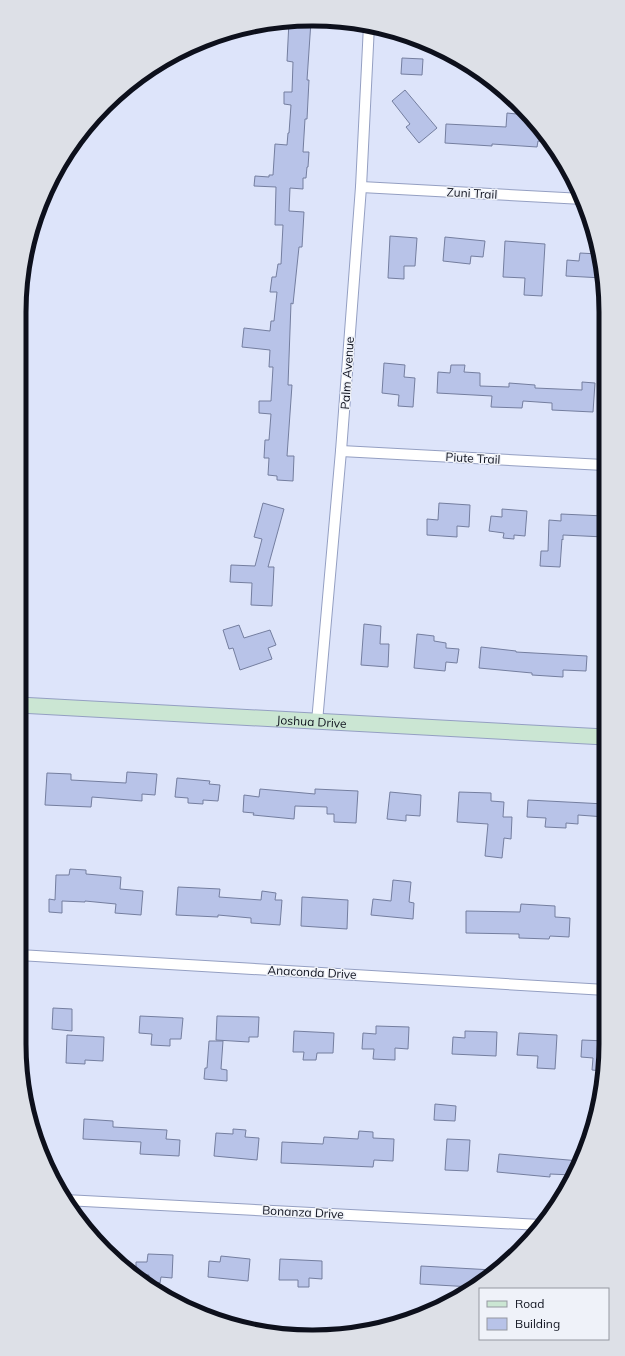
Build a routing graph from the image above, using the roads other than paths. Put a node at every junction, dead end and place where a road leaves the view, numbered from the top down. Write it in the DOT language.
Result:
graph roads {
  1 [pos="369,32"];
  2 [pos="361,187"];
  3 [pos="575,199"];
  4 [pos="342,451"];
  5 [pos="599,465"];
  6 [pos="26,705"];
  7 [pos="317,722"];
  8 [pos="599,737"];
  9 [pos="26,955"];
  10 [pos="599,990"];
  11 [pos="72,1200"];
  12 [pos="534,1225"];
  1 -- 2 [label="street, Palm Avenue"];
  2 -- 3 [label="street, Zuni Trail"];
  2 -- 4 [label="street, Palm Avenue"];
  4 -- 5 [label="street, Piute Trail"];
  4 -- 7 [label="street, Palm Avenue"];
  6 -- 7 [label="street, Joshua Drive"];
  7 -- 8 [label="street, Joshua Drive"];
  9 -- 10 [label="street, Anaconda Drive"];
  11 -- 12 [label="street, Bonanza Drive"];
}
